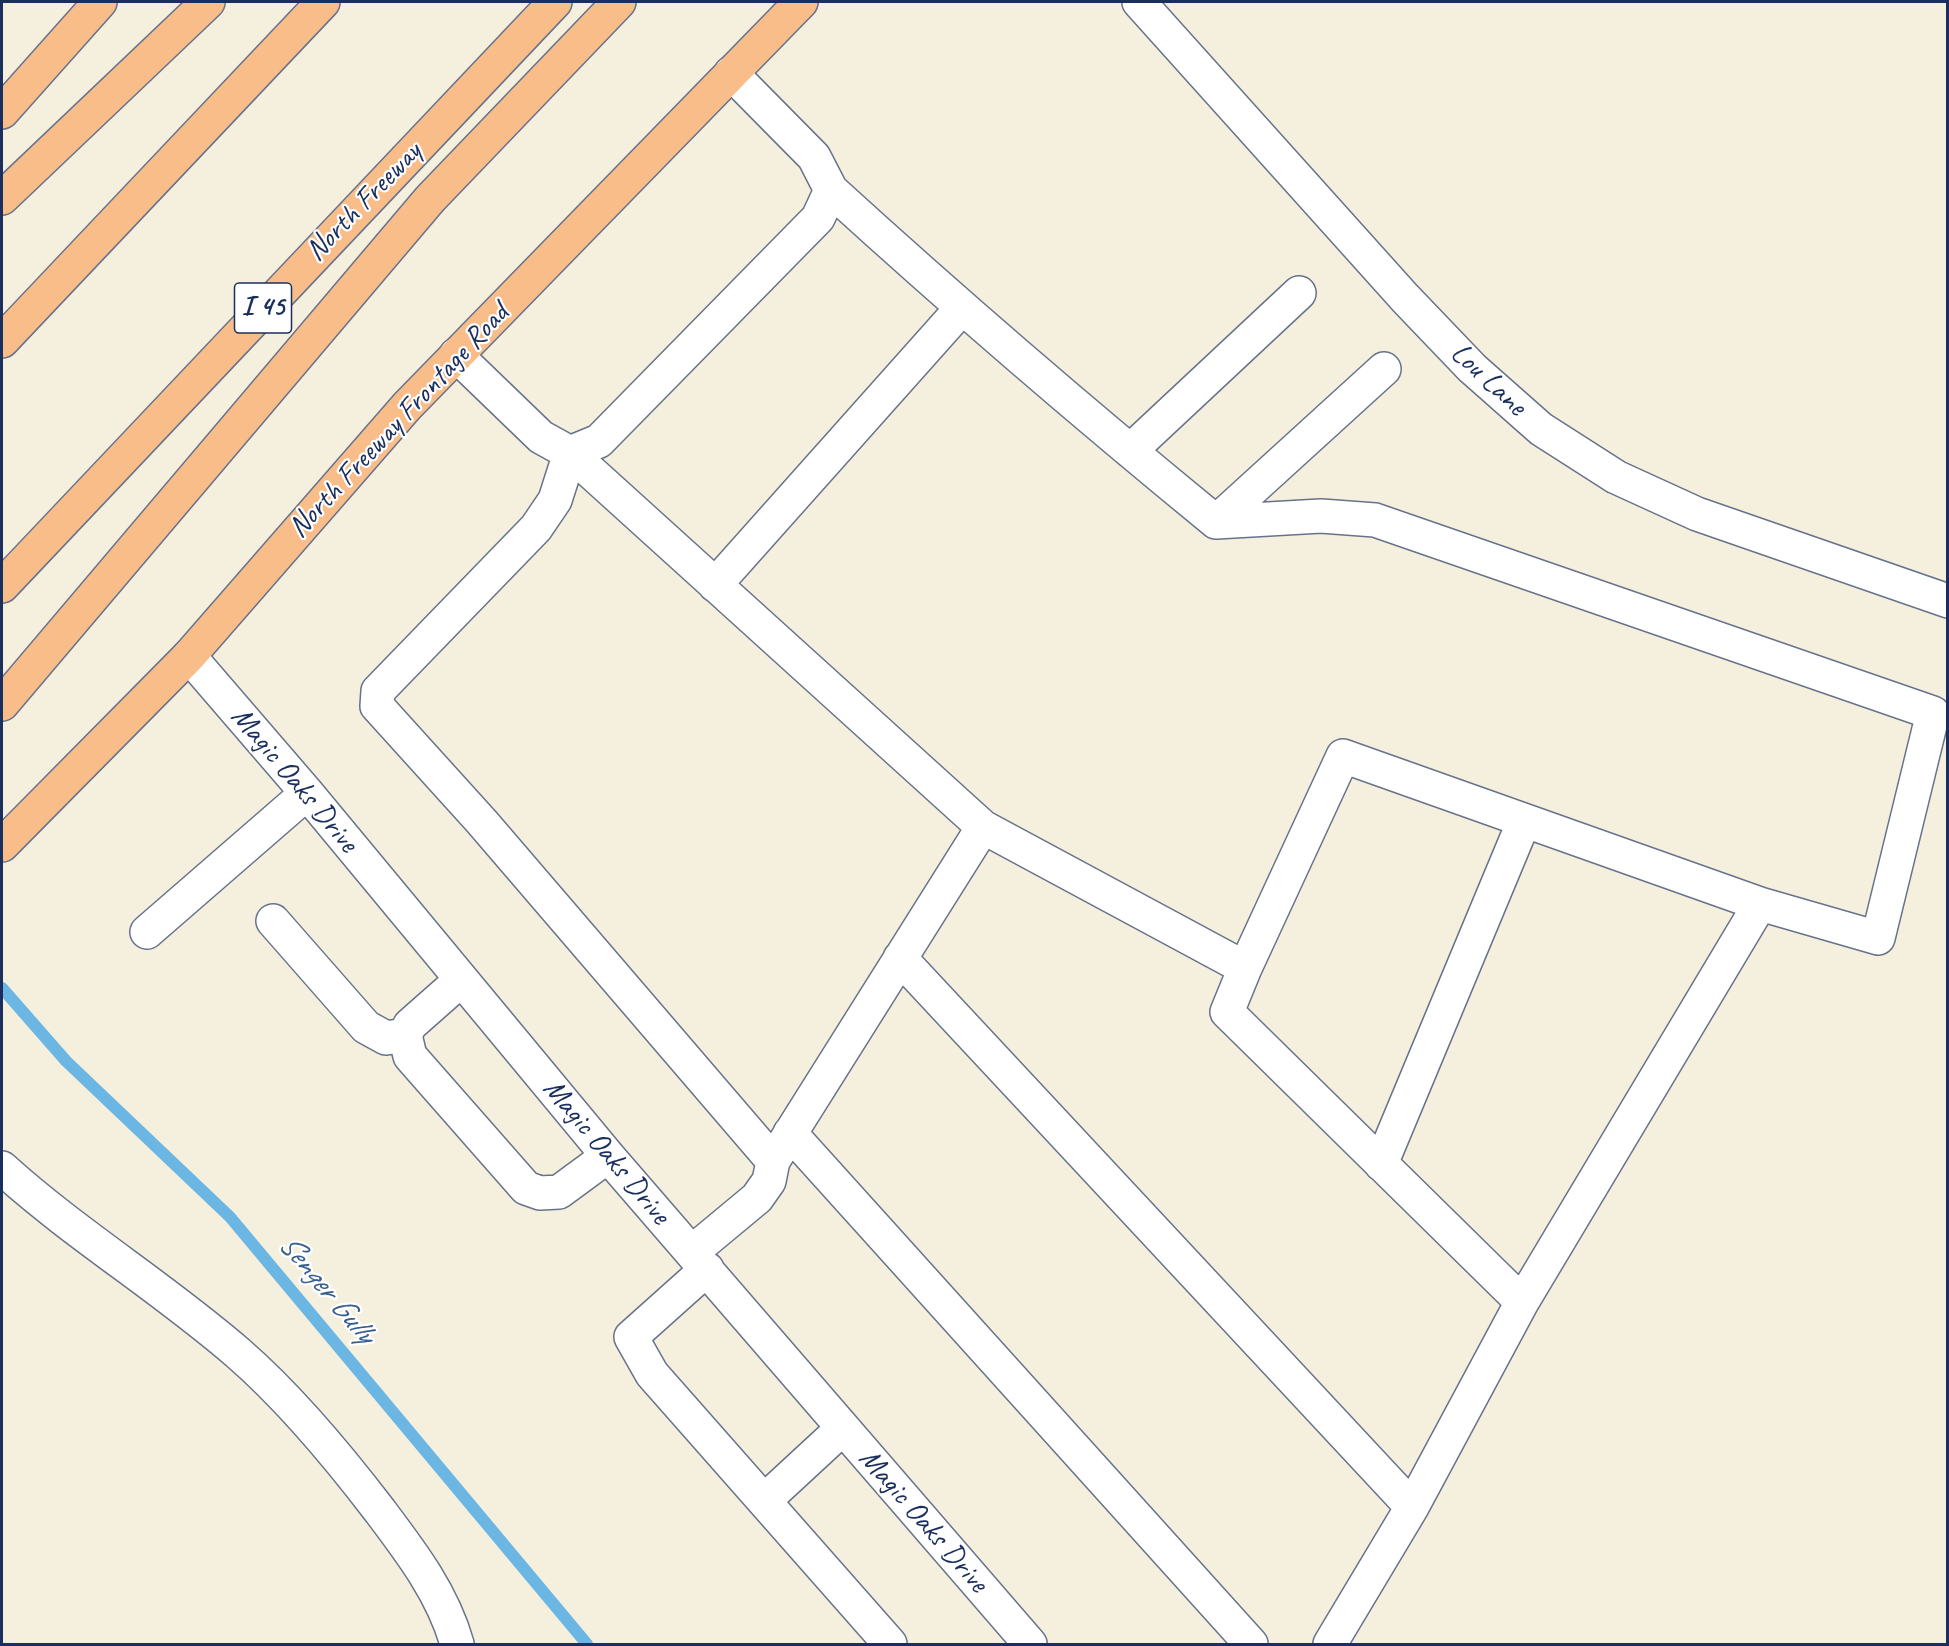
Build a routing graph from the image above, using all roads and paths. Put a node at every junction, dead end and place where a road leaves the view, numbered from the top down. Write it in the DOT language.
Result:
graph roads {
  1 [pos="100,2"];
  2 [pos="208,2"];
  3 [pos="323,2"];
  4 [pos="555,2"];
  5 [pos="619,2"];
  6 [pos="801,2"];
  7 [pos="1139,2"];
  8 [pos="731,73"];
  9 [pos="2,112"];
  10 [pos="831,190"];
  11 [pos="2,198"];
  12 [pos="1299,293"];
  13 [pos="961,309"];
  14 [pos="2,341"];
  15 [pos="456,355"];
  16 [pos="1384,369"];
  17 [pos="1130,451"];
  18 [pos="570,453"];
  19 [pos="1216,522"];
  20 [pos="715,585"];
  21 [pos="2,586"];
  22 [pos="1947,601"];
  23 [pos="189,656"];
  24 [pos="2,704"];
  25 [pos="307,793"];
  26 [pos="1524,821"];
  27 [pos="982,827"];
  28 [pos="2,845"];
  29 [pos="1760,904"];
  30 [pos="273,921"];
  31 [pos="147,932"];
  32 [pos="900,958"];
  33 [pos="1245,968"];
  34 [pos="461,980"];
  35 [pos="405,1035"];
  36 [pos="790,1133"];
  37 [pos="608,1156"];
  38 [pos="772,1161"];
  39 [pos="1381,1164"];
  40 [pos="2,1168"];
  41 [pos="699,1261"];
  42 [pos="1522,1302"];
  43 [pos="843,1428"];
  44 [pos="764,1501"];
  45 [pos="1412,1507"];
  46 [pos="1024,1643"];
  47 [pos="457,1644"];
  48 [pos="890,1644"];
  49 [pos="1251,1644"];
  50 [pos="1330,1644"];
  1 -- 9 [label="main road"];
  2 -- 11 [label="main road"];
  3 -- 14 [label="main road"];
  4 -- 21 [label="main road, North Freeway / I 45"];
  5 -- 24 [label="main road"];
  6 -- 8 [label="main road, North Freeway Frontage Road"];
  7 -- 22 [label="street, Lou Lane"];
  8 -- 10 [label="street"];
  8 -- 15 [label="main road, North Freeway Frontage Road"];
  10 -- 13 [label="street"];
  10 -- 18 [label="street"];
  12 -- 17 [label="street"];
  13 -- 17 [label="street"];
  13 -- 20 [label="street"];
  15 -- 18 [label="street"];
  15 -- 23 [label="main road, North Freeway Frontage Road"];
  16 -- 19 [label="street"];
  17 -- 19 [label="street"];
  18 -- 20 [label="street"];
  18 -- 38 [label="street"];
  19 -- 29 [label="street"];
  20 -- 27 [label="street"];
  23 -- 25 [label="street, Magic Oaks Drive"];
  23 -- 28 [label="main road, North Freeway Frontage Road"];
  25 -- 31 [label="street"];
  25 -- 34 [label="street, Magic Oaks Drive"];
  26 -- 29 [label="street"];
  26 -- 33 [label="street"];
  26 -- 39 [label="street"];
  27 -- 32 [label="street"];
  27 -- 33 [label="street"];
  29 -- 42 [label="street"];
  30 -- 35 [label="street"];
  32 -- 36 [label="street"];
  32 -- 45 [label="street"];
  33 -- 39 [label="street"];
  34 -- 35 [label="street"];
  34 -- 37 [label="street, Magic Oaks Drive"];
  35 -- 37 [label="street"];
  36 -- 38 [label="street"];
  36 -- 49 [label="street"];
  37 -- 41 [label="street, Magic Oaks Drive"];
  38 -- 41 [label="street"];
  39 -- 42 [label="street"];
  40 -- 47 [label="street"];
  41 -- 43 [label="street, Magic Oaks Drive"];
  41 -- 44 [label="street"];
  42 -- 45 [label="street"];
  43 -- 44 [label="street"];
  43 -- 46 [label="street, Magic Oaks Drive"];
  44 -- 48 [label="street"];
  45 -- 50 [label="street"];
}
